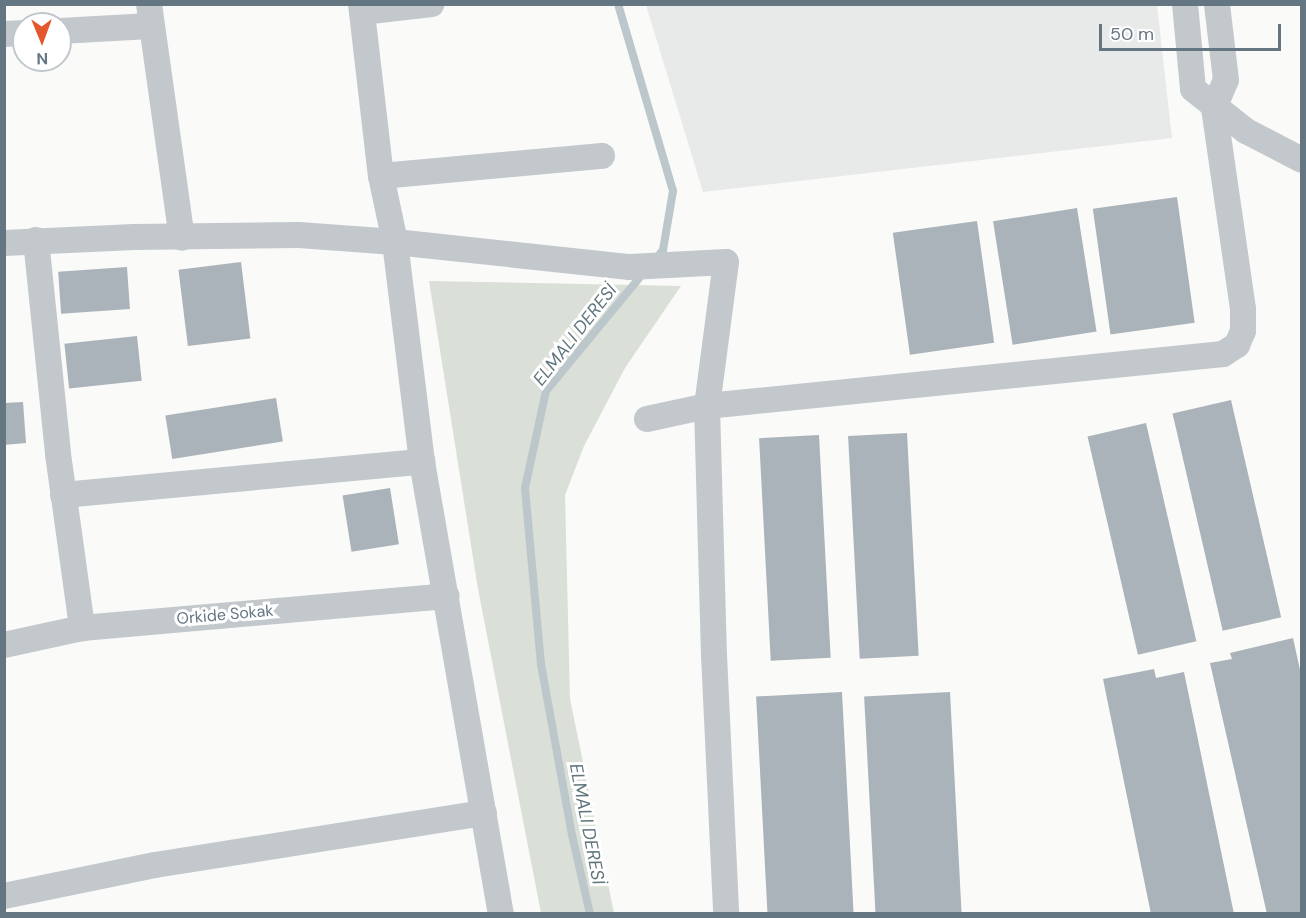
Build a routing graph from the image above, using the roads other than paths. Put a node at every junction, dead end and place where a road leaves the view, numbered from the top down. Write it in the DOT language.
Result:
graph roads {
  1 [pos="432,4"];
  2 [pos="1185,4"];
  3 [pos="1217,4"];
  4 [pos="361,8"];
  5 [pos="150,15"];
  6 [pos="72,29"];
  7 [pos="1214,108"];
  8 [pos="602,156"];
  9 [pos="1302,160"];
  10 [pos="381,176"];
  11 [pos="182,238"];
  12 [pos="36,240"];
  13 [pos="395,242"];
  14 [pos="4,243"];
  15 [pos="707,406"];
  16 [pos="646,419"];
  17 [pos="422,462"];
  18 [pos="63,495"];
  19 [pos="447,596"];
  20 [pos="82,628"];
  21 [pos="4,645"];
  22 [pos="484,813"];
  23 [pos="4,896"];
  24 [pos="501,914"];
  25 [pos="726,914"];
  1 -- 4 [label="street"];
  2 -- 7 [label="street"];
  3 -- 7 [label="street"];
  4 -- 10 [label="street"];
  5 -- 6 [label="street"];
  5 -- 11 [label="street"];
  7 -- 9 [label="street"];
  7 -- 15 [label="street"];
  8 -- 10 [label="street"];
  10 -- 13 [label="street"];
  11 -- 12 [label="street"];
  11 -- 13 [label="street"];
  12 -- 14 [label="street"];
  12 -- 18 [label="street"];
  13 -- 15 [label="street"];
  13 -- 17 [label="street"];
  15 -- 16 [label="street"];
  15 -- 25 [label="street"];
  17 -- 18 [label="street"];
  17 -- 19 [label="street"];
  18 -- 20 [label="street"];
  19 -- 20 [label="street, Orkide Sokak"];
  19 -- 22 [label="street"];
  20 -- 21 [label="street, Orkide Sokak"];
  22 -- 23 [label="street"];
  22 -- 24 [label="street"];
}
